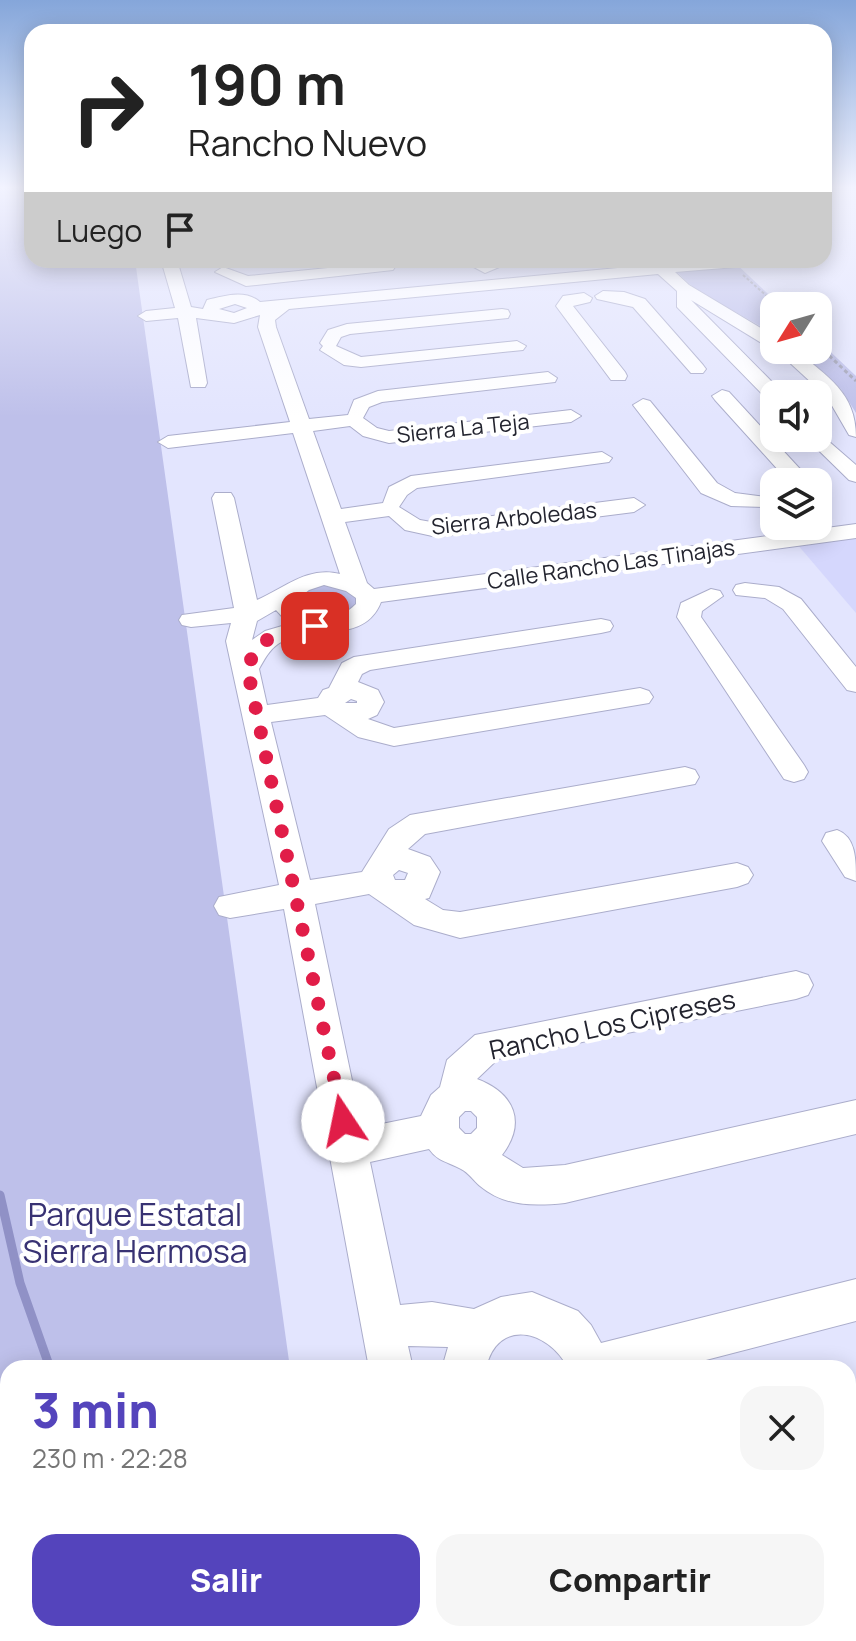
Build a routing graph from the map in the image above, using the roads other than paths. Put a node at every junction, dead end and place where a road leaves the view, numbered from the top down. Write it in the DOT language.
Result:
graph roads {
  1 [pos="202,268"];
  2 [pos="377,268"];
  3 [pos="490,268"];
  4 [pos="638,268"];
  5 [pos="660,268"];
  6 [pos="577,278"];
  7 [pos="504,284"];
  8 [pos="683,288"];
  9 [pos="592,295"];
  10 [pos="182,305"];
  11 [pos="216,308"];
  12 [pos="502,314"];
  13 [pos="146,316"];
  14 [pos="262,316"];
  15 [pos="760,335"];
  16 [pos="517,346"];
  17 [pos="311,349"];
  18 [pos="802,364"];
  19 [pos="697,369"];
  20 [pos="810,371"];
  21 [pos="618,376"];
  22 [pos="756,377"];
  23 [pos="548,378"];
  24 [pos="760,381"];
  25 [pos="198,383"];
  26 [pos="722,396"];
  27 [pos="643,405"];
  28 [pos="571,416"];
  29 [pos="356,419"];
  30 [pos="301,426"];
  31 [pos="856,431"];
  32 [pos="168,442"];
  33 [pos="831,452"];
  34 [pos="602,458"];
  35 [pos="788,468"];
  36 [pos="856,476"];
  37 [pos="223,498"];
  38 [pos="760,501"];
  39 [pos="634,505"];
  40 [pos="394,508"];
  41 [pos="332,517"];
  42 [pos="832,531"];
  43 [pos="856,531"];
  44 [pos="760,539"];
  45 [pos="698,552"];
  46 [pos="346,554"];
  47 [pos="323,578"];
  48 [pos="726,589"];
  49 [pos="361,590"];
  50 [pos="285,597"];
  51 [pos="248,614"];
  52 [pos="191,620"];
  53 [pos="315,626"];
  54 [pos="601,626"];
  55 [pos="247,667"];
  56 [pos="856,684"];
  57 [pos="640,697"];
  58 [pos="340,703"];
  59 [pos="257,715"];
  60 [pos="794,772"];
  61 [pos="685,777"];
  62 [pos="837,841"];
  63 [pos="856,869"];
  64 [pos="737,875"];
  65 [pos="388,878"];
  66 [pos="297,894"];
  67 [pos="230,906"];
  68 [pos="796,985"];
  69 [pos="448,1114"];
  70 [pos="856,1117"];
  71 [pos="348,1149"];
  72 [pos="472,1151"];
  73 [pos="856,1300"];
  74 [pos="388,1349"];
  75 [pos="472,1350"];
  76 [pos="587,1360"];
  77 [pos="621,1360"];
  1 -- 2 [label="street"];
  1 -- 10 [label="street"];
  3 -- 7 [label="street"];
  4 -- 6 [label="street"];
  5 -- 8 [label="street"];
  6 -- 7 [label="street"];
  6 -- 9 [label="street"];
  7 -- 14 [label="street"];
  8 -- 15 [label="street"];
  8 -- 22 [label="street"];
  9 -- 19 [label="street"];
  9 -- 21 [label="street"];
  10 -- 11 [label="street"];
  10 -- 13 [label="street"];
  10 -- 25 [label="street"];
  11 -- 14 [label="street"];
  11 -- 14 [label="street"];
  12 -- 17 [label="street"];
  14 -- 17 [label="street"];
  16 -- 17 [label="street"];
  17 -- 30 [label="street"];
  18 -- 20 [label="street"];
  20 -- 22 [label="street"];
  20 -- 31 [label="street"];
  22 -- 24 [label="street"];
  23 -- 29 [label="street, Sierra La Teja"];
  26 -- 35 [label="street"];
  27 -- 38 [label="street"];
  28 -- 29 [label="street, Sierra La Teja"];
  29 -- 30 [label="street, Sierra La Teja"];
  30 -- 32 [label="street, Sierra La Teja"];
  30 -- 41 [label="street"];
  33 -- 36 [label="street"];
  34 -- 40 [label="street, Sierra Arboledas"];
  37 -- 51 [label="street"];
  39 -- 40 [label="street, Sierra Arboledas"];
  40 -- 41 [label="street"];
  41 -- 46 [label="street"];
  42 -- 43 [label="street, Calle Rancho Las Tinajas"];
  44 -- 45 [label="street, Calle Rancho Las Tinajas"];
  45 -- 48 [label="street"];
  45 -- 49 [label="street, Calle Rancho Las Tinajas"];
  46 -- 47 [label="street"];
  46 -- 49 [label="street"];
  47 -- 49 [label="street, Calle Rancho Las Tinajas"];
  47 -- 50 [label="street"];
  48 -- 56 [label="street"];
  48 -- 60 [label="street"];
  49 -- 53 [label="street"];
  50 -- 51 [label="street"];
  50 -- 53 [label="street"];
  51 -- 52 [label="street"];
  51 -- 55 [label="street"];
  53 -- 55 [label="street"];
  54 -- 58 [label="street"];
  55 -- 59 [label="street"];
  57 -- 58 [label="street"];
  58 -- 59 [label="street"];
  59 -- 66 [label="street"];
  61 -- 65 [label="street"];
  62 -- 63 [label="street"];
  64 -- 65 [label="street"];
  65 -- 66 [label="street"];
  66 -- 67 [label="street"];
  66 -- 71 [label="street"];
  68 -- 69 [label="street, Rancho Los Cipreses"];
  69 -- 71 [label="street, Rancho Los Cipreses"];
  69 -- 72 [label="street"];
  69 -- 72 [label="street, Rancho Los Cipreses"];
  70 -- 72 [label="street"];
  71 -- 74 [label="street"];
  73 -- 77 [label="street"];
  74 -- 75 [label="street"];
  75 -- 76 [label="street"];
}
